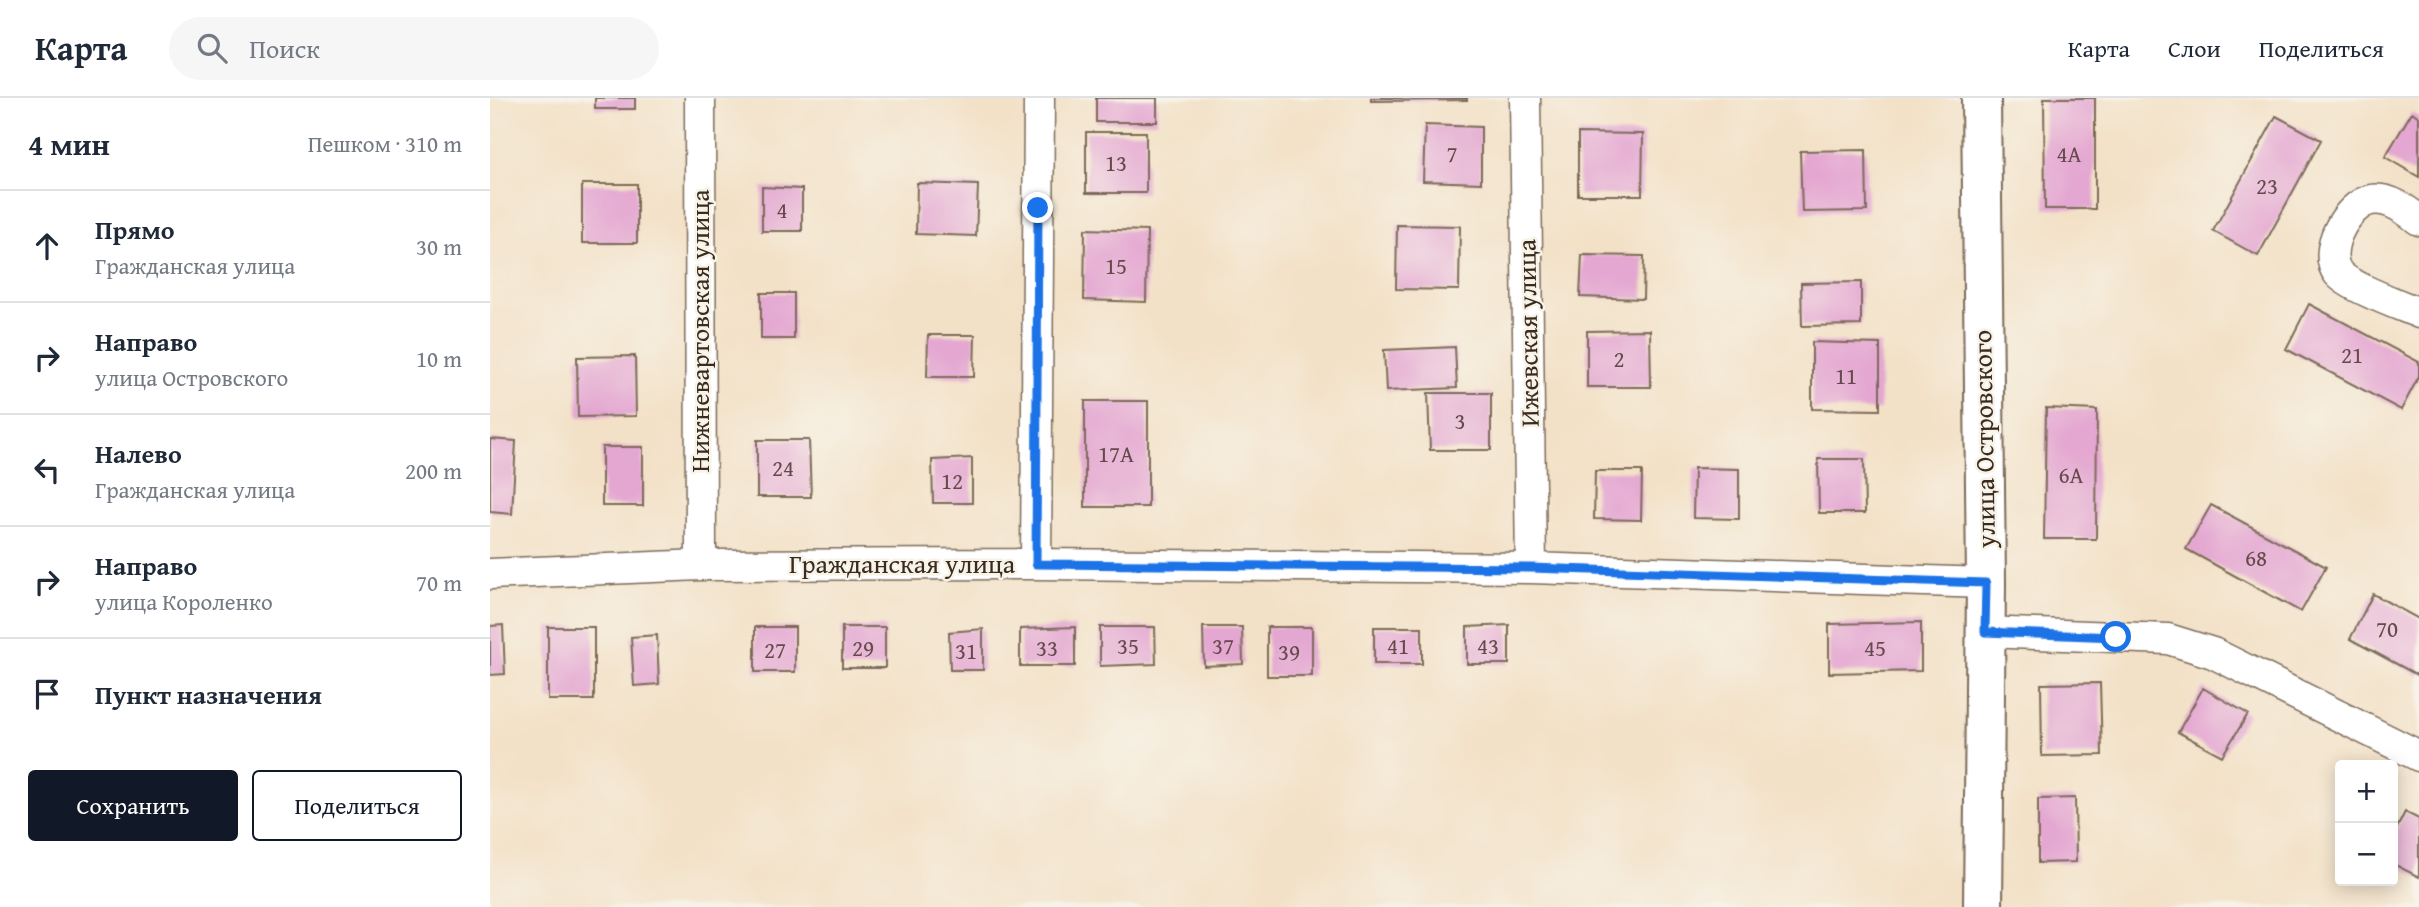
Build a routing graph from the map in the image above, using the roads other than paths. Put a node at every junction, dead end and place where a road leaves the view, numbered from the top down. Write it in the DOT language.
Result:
graph roads {
  1 [pos="700,98"];
  2 [pos="1039,98"];
  3 [pos="1525,98"];
  4 [pos="1981,98"];
  5 [pos="2419,220"];
  6 [pos="2419,313"];
  7 [pos="1036,564"];
  8 [pos="701,565"];
  9 [pos="1531,568"];
  10 [pos="490,574"];
  11 [pos="1986,583"];
  12 [pos="1985,632"];
  13 [pos="2419,756"];
  14 [pos="1983,907"];
  1 -- 8 [label="street, Нижневартовская улица"];
  2 -- 7 [label="street"];
  3 -- 9 [label="street, Ижевская улица"];
  4 -- 11 [label="street, улица Островского"];
  5 -- 6 [label="street"];
  7 -- 8 [label="street, Гражданская улица"];
  7 -- 9 [label="street, Гражданская улица"];
  8 -- 10 [label="street, Гражданская улица"];
  9 -- 11 [label="street, Гражданская улица"];
  11 -- 12 [label="street, улица Островского"];
  12 -- 13 [label="street"];
  12 -- 14 [label="street, улица Островского"];
}
